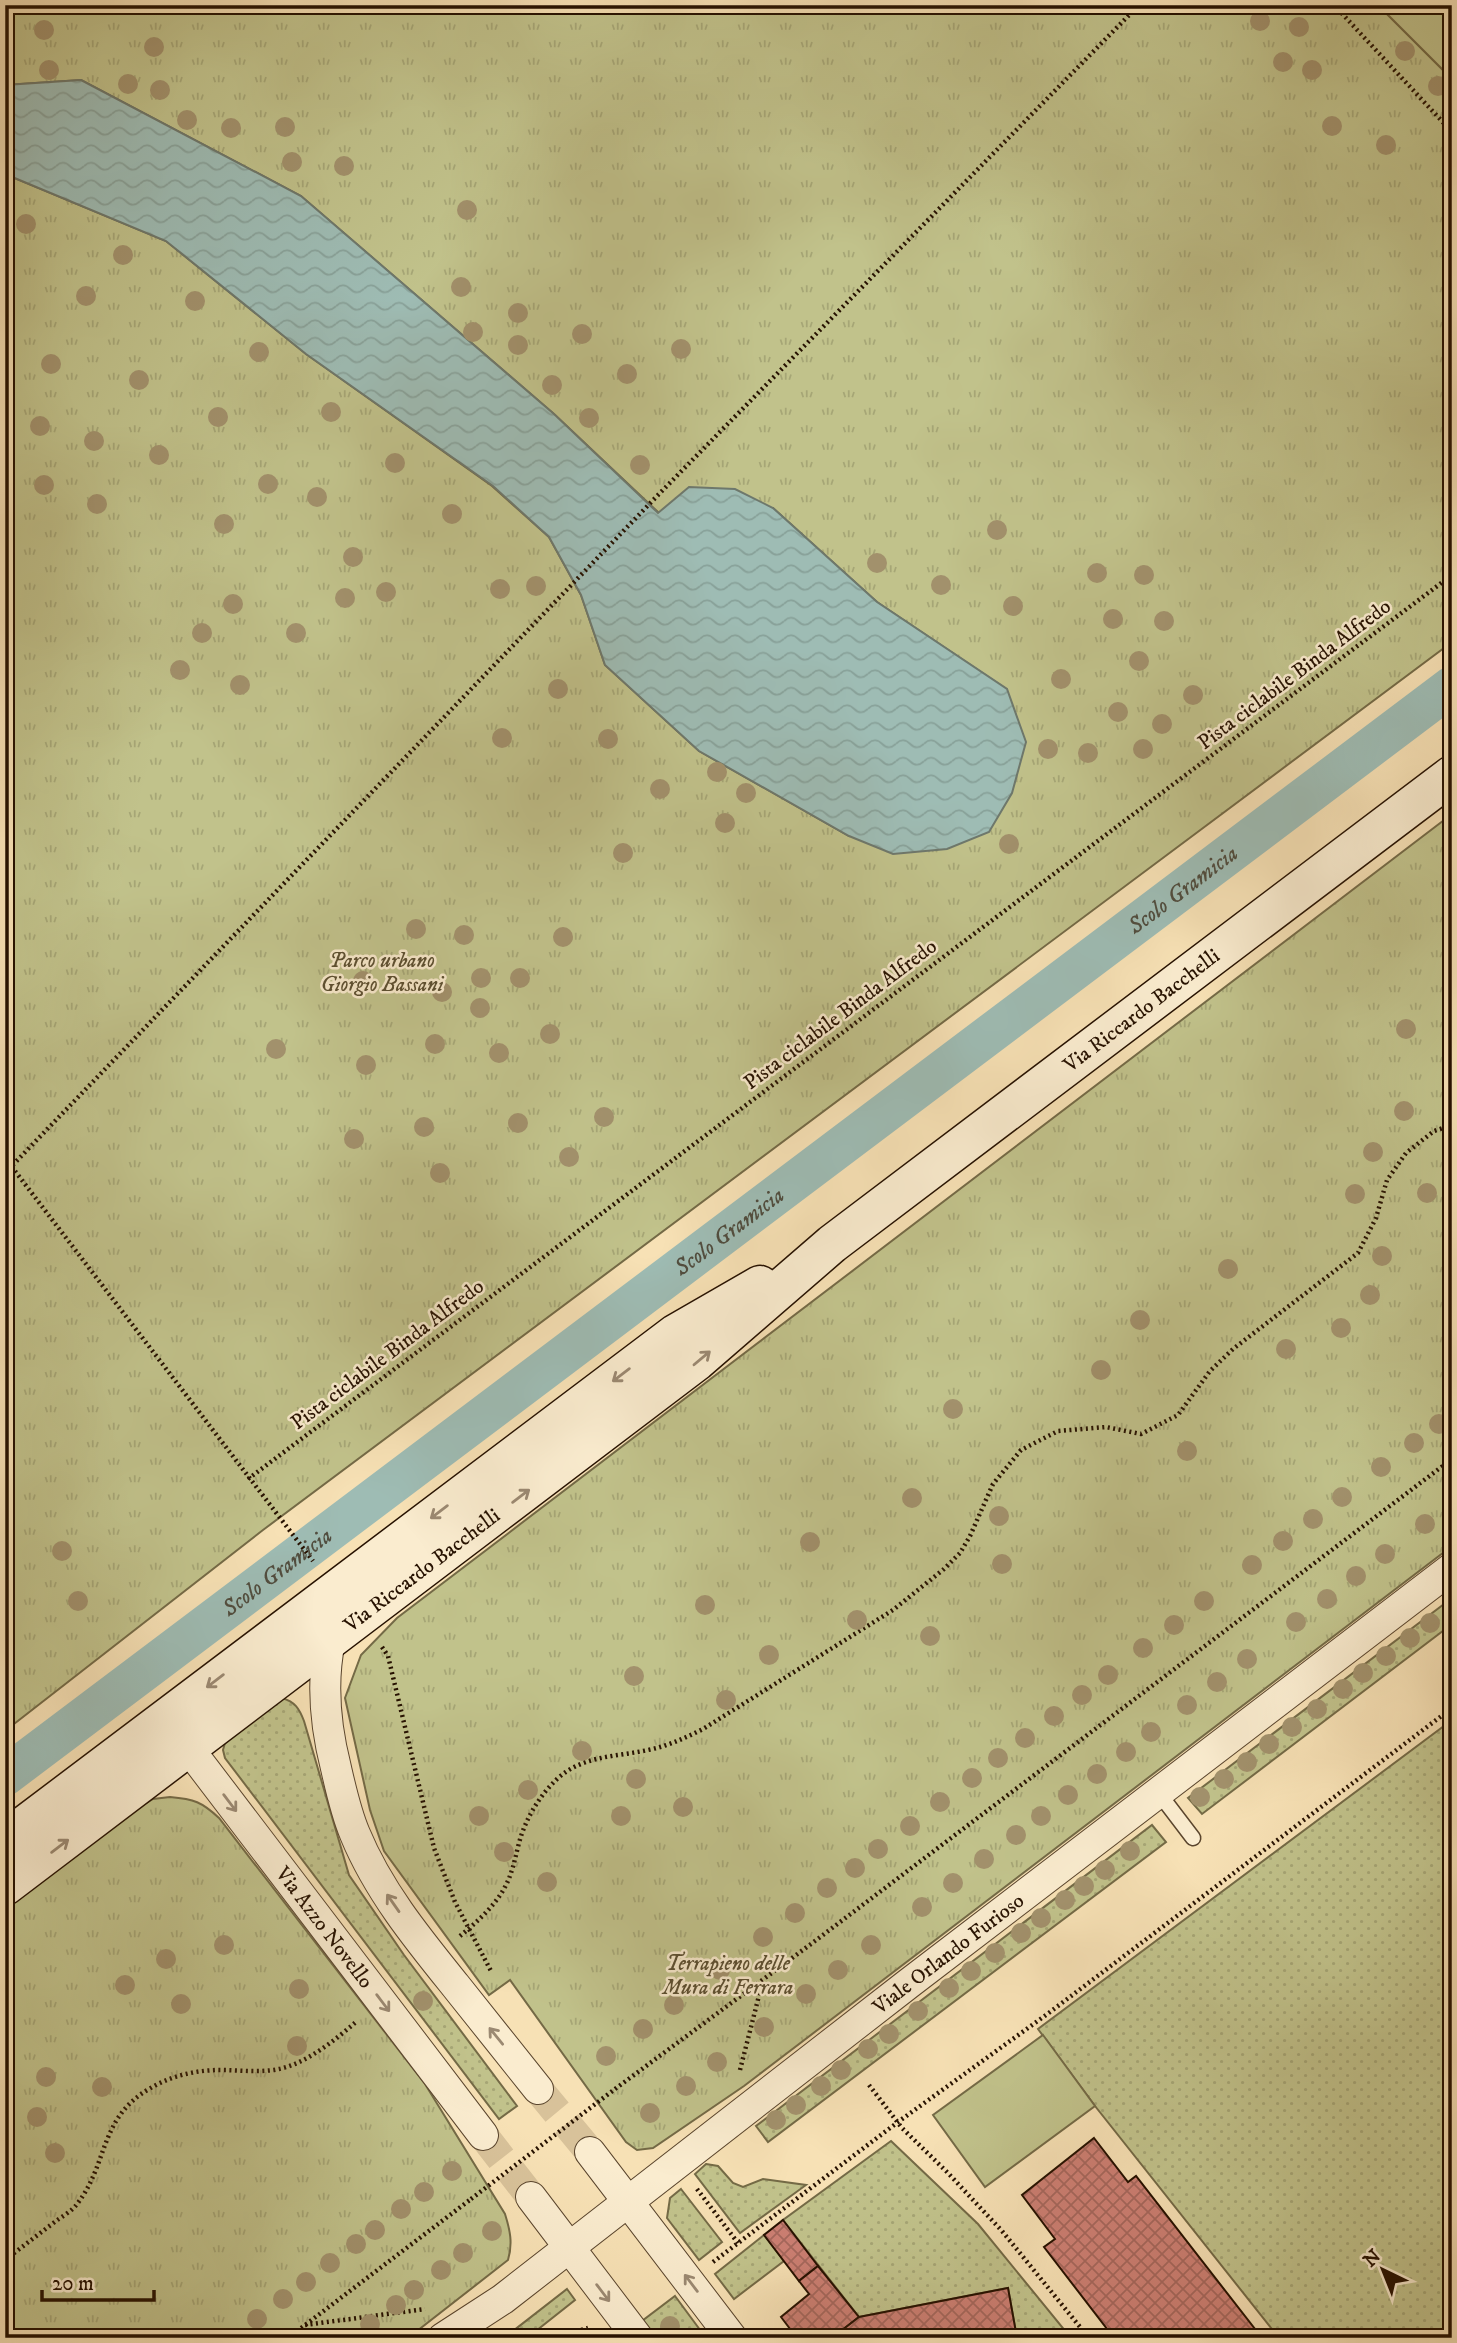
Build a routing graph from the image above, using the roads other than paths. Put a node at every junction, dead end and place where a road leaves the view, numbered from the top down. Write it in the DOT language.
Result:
graph roads {
  1 [pos="1452,775"];
  2 [pos="1452,1568"];
  3 [pos="341,1595"];
  4 [pos="330,1641"];
  5 [pos="281,1655"];
  6 [pos="166,1719"];
  7 [pos="330,1743"];
  8 [pos="189,1749"];
  9 [pos="1158,1792"];
  10 [pos="1193,1838"];
  11 [pos="5,1840"];
  12 [pos="5,1886"];
  13 [pos="538,2089"];
  14 [pos="484,2135"];
  15 [pos="590,2152"];
  16 [pos="531,2197"];
  17 [pos="629,2201"];
  18 [pos="569,2248"];
  19 [pos="634,2332"];
  20 [pos="443,2338"];
  21 [pos="732,2338"];
  1 -- 3 [label="main road, Via Riccardo Bacchelli"];
  2 -- 9 [label="street, Viale Orlando Furioso"];
  3 -- 4 [label="main road, Via Riccardo Bacchelli"];
  3 -- 5 [label="main road, Via Riccardo Bacchelli"];
  4 -- 5 [label="main road, Via Riccardo Bacchelli"];
  4 -- 7 [label="street"];
  5 -- 6 [label="main road, Via Riccardo Bacchelli, one-way"];
  5 -- 7 [label="street"];
  5 -- 8 [label="main road, Via Riccardo Bacchelli"];
  6 -- 8 [label="main road, Via Azzo Novello"];
  6 -- 11 [label="main road, Via Riccardo Bacchelli"];
  13 -- 7 [label="street, one-way"];
  12 -- 8 [label="main road, Via Riccardo Bacchelli, one-way"];
  8 -- 14 [label="street, Via Azzo Novello, one-way"];
  9 -- 10 [label="lane"];
  9 -- 17 [label="street, Viale Orlando Furioso"];
  15 -- 17 [label="street"];
  16 -- 18 [label="street"];
  17 -- 18 [label="street, Viale Orlando Furioso"];
  21 -- 17 [label="street, one-way"];
  18 -- 19 [label="street, one-way"];
  18 -- 20 [label="street, Viale Orlando Furioso"];
}
